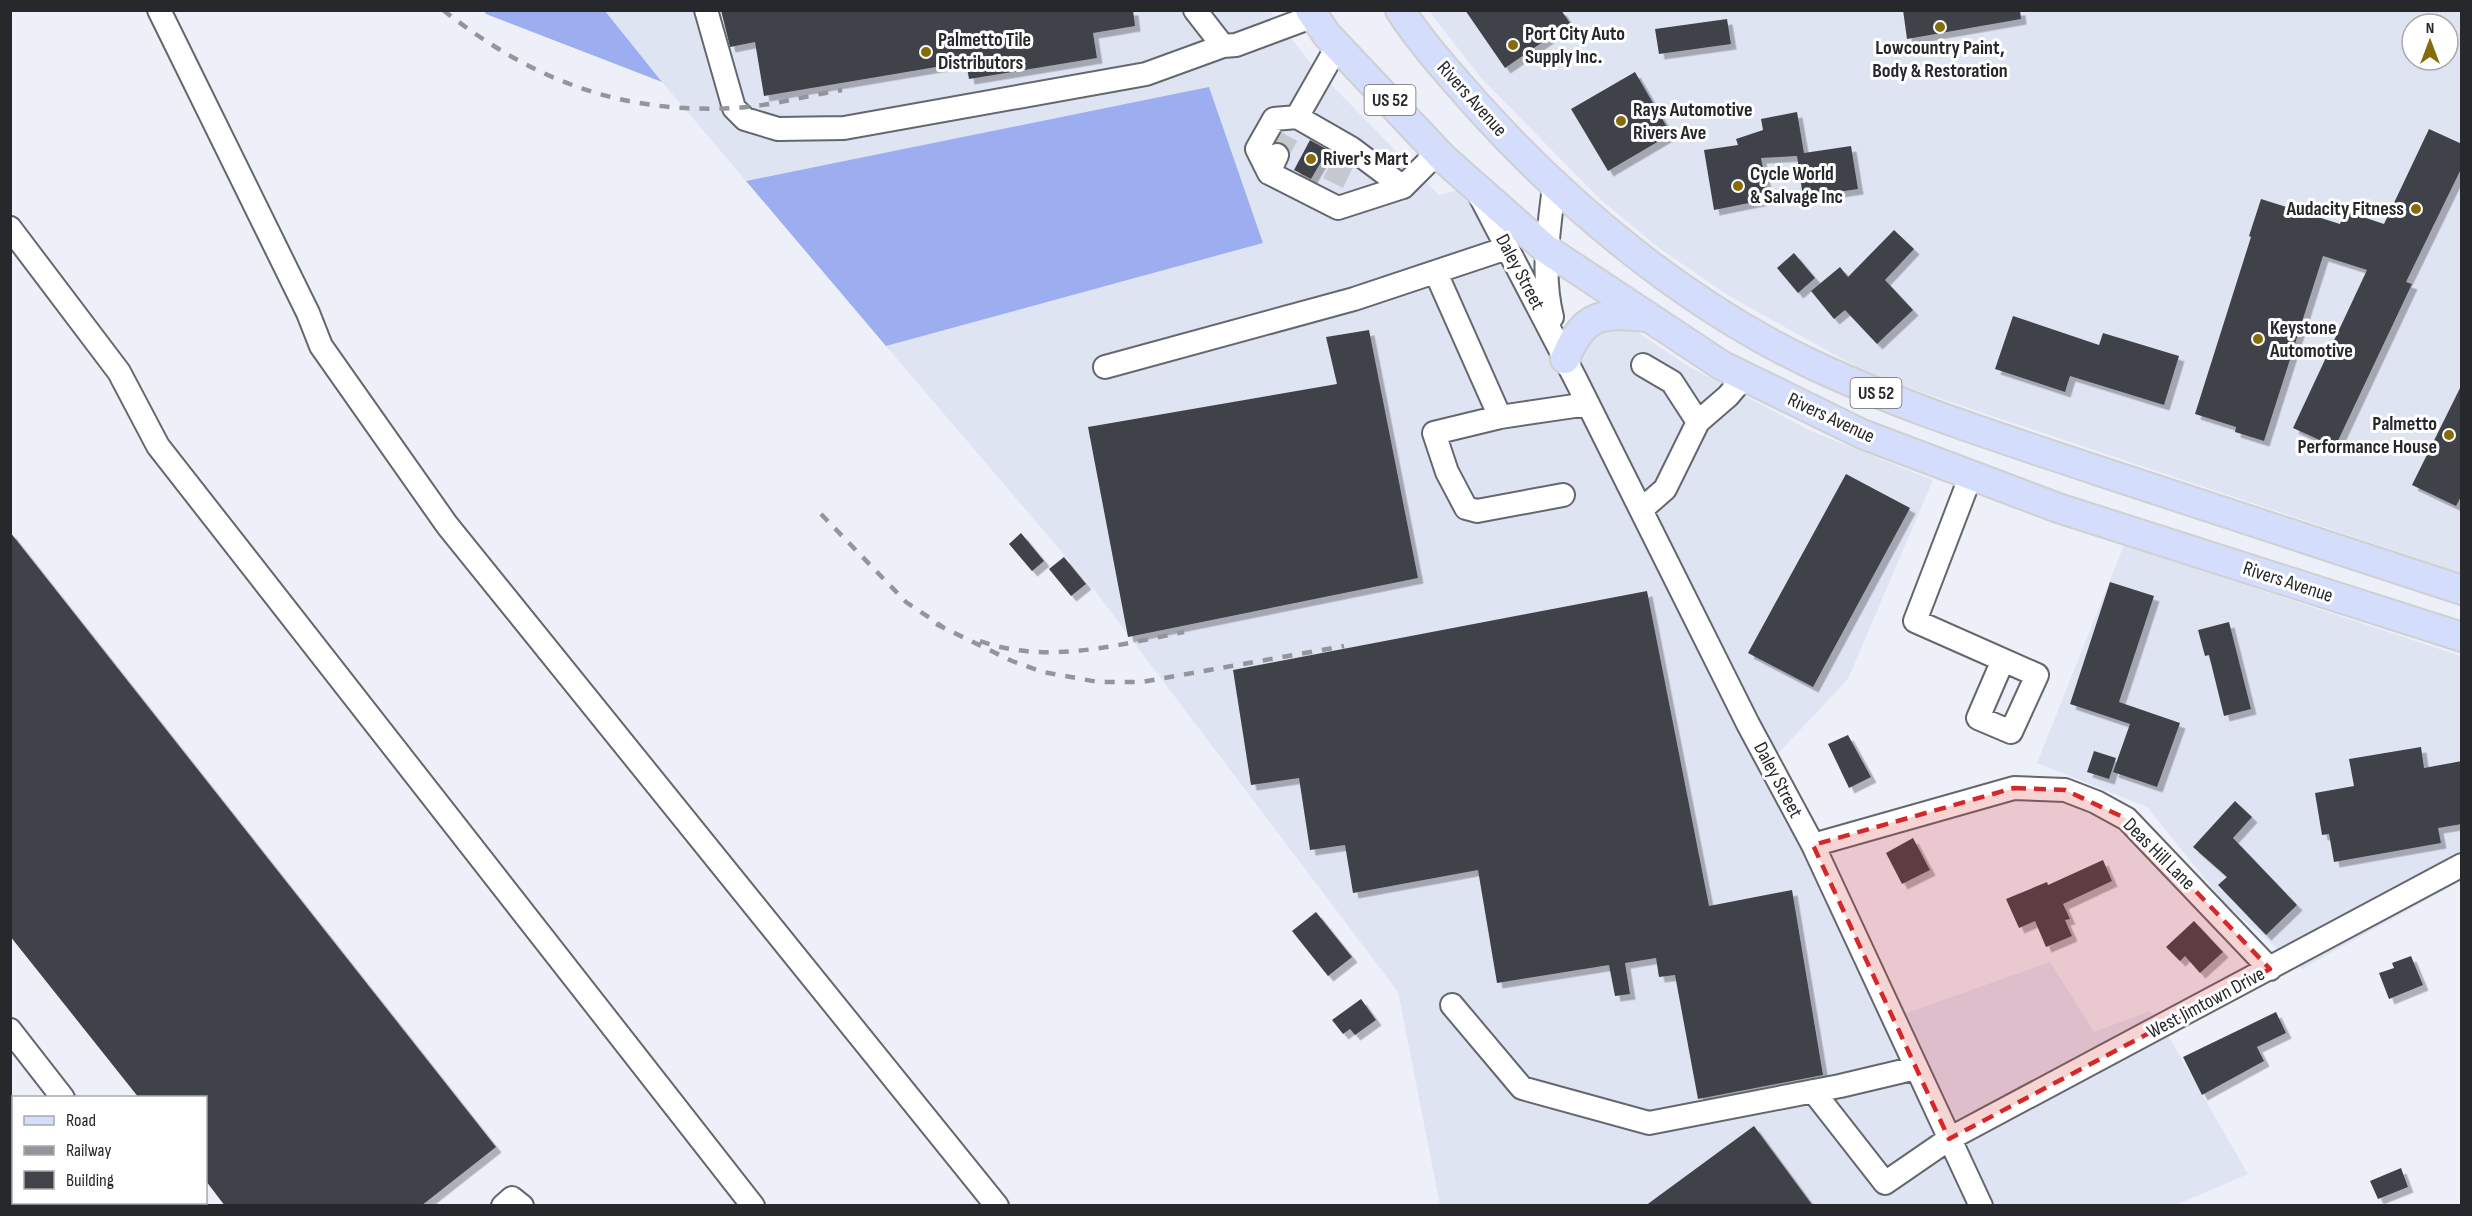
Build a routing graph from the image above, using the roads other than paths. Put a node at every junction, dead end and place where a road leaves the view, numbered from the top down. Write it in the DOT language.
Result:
graph roads {
  1 [pos="159,10"];
  2 [pos="706,10"];
  3 [pos="1196,10"];
  4 [pos="1400,10"];
  5 [pos="1312,13"];
  6 [pos="1338,45"];
  7 [pos="1222,46"];
  8 [pos="1295,122"];
  9 [pos="1438,152"];
  10 [pos="1474,186"];
  11 [pos="1554,186"];
  12 [pos="1403,187"];
  13 [pos="10,228"];
  14 [pos="1507,248"];
  15 [pos="1546,249"];
  16 [pos="1436,273"];
  17 [pos="1649,318"];
  18 [pos="1565,359"];
  19 [pos="1643,365"];
  20 [pos="1105,368"];
  21 [pos="1745,376"];
  22 [pos="1588,404"];
  23 [pos="1500,417"];
  24 [pos="1698,422"];
  25 [pos="1971,475"];
  26 [pos="1563,495"];
  27 [pos="1641,510"];
  28 [pos="2462,590"];
  29 [pos="2462,637"];
  30 [pos="2003,660"];
  31 [pos="1813,845"];
  32 [pos="2462,865"];
  33 [pos="2270,969"];
  34 [pos="1452,1005"];
  35 [pos="10,1030"];
  36 [pos="1916,1068"];
  37 [pos="1813,1091"];
  38 [pos="61,1096"];
  39 [pos="1949,1139"];
  40 [pos="503,1206"];
  41 [pos="522,1206"];
  42 [pos="753,1206"];
  43 [pos="997,1206"];
  44 [pos="1981,1206"];
  1 -- 43 [label="street"];
  2 -- 7 [label="street"];
  3 -- 7 [label="street"];
  4 -- 11 [label="main road, Rivers Avenue / US 52"];
  5 -- 6 [label="main road, Rivers Avenue / US 52"];
  5 -- 7 [label="street"];
  6 -- 8 [label="street"];
  6 -- 9 [label="main road, Rivers Avenue / US 52"];
  8 -- 12 [label="street"];
  8 -- 12 [label="street"];
  9 -- 10 [label="main road, Rivers Avenue / US 52"];
  9 -- 12 [label="street"];
  10 -- 14 [label="street, Daley Street"];
  10 -- 15 [label="main road, Rivers Avenue / US 52"];
  11 -- 15 [label="street, Daley Street"];
  11 -- 28 [label="main road, Rivers Avenue / US 52"];
  13 -- 42 [label="street"];
  14 -- 16 [label="street"];
  14 -- 18 [label="street, Daley Street"];
  15 -- 17 [label="main road, Rivers Avenue / US 52"];
  15 -- 18 [label="street, Daley Street"];
  16 -- 20 [label="street"];
  16 -- 23 [label="street"];
  17 -- 18 [label="main road"];
  17 -- 21 [label="main road, Rivers Avenue / US 52"];
  18 -- 22 [label="street, Daley Street"];
  19 -- 24 [label="street"];
  21 -- 24 [label="street"];
  21 -- 25 [label="main road, Rivers Avenue / US 52"];
  22 -- 23 [label="street"];
  22 -- 27 [label="street, Daley Street"];
  23 -- 26 [label="street"];
  24 -- 27 [label="street"];
  25 -- 29 [label="main road, Rivers Avenue / US 52"];
  25 -- 30 [label="street"];
  27 -- 31 [label="street, Daley Street"];
  31 -- 33 [label="street, Deas Hill Lane"];
  31 -- 36 [label="street, Daley Street"];
  32 -- 33 [label="street, West Jimtown Drive"];
  33 -- 39 [label="street, West Jimtown Drive"];
  34 -- 37 [label="street"];
  35 -- 38 [label="street"];
  36 -- 37 [label="street"];
  36 -- 39 [label="street, Daley Street"];
  37 -- 39 [label="street, West Jimtown Drive"];
  39 -- 44 [label="street, Daley Street"];
  40 -- 41 [label="street"];
}
